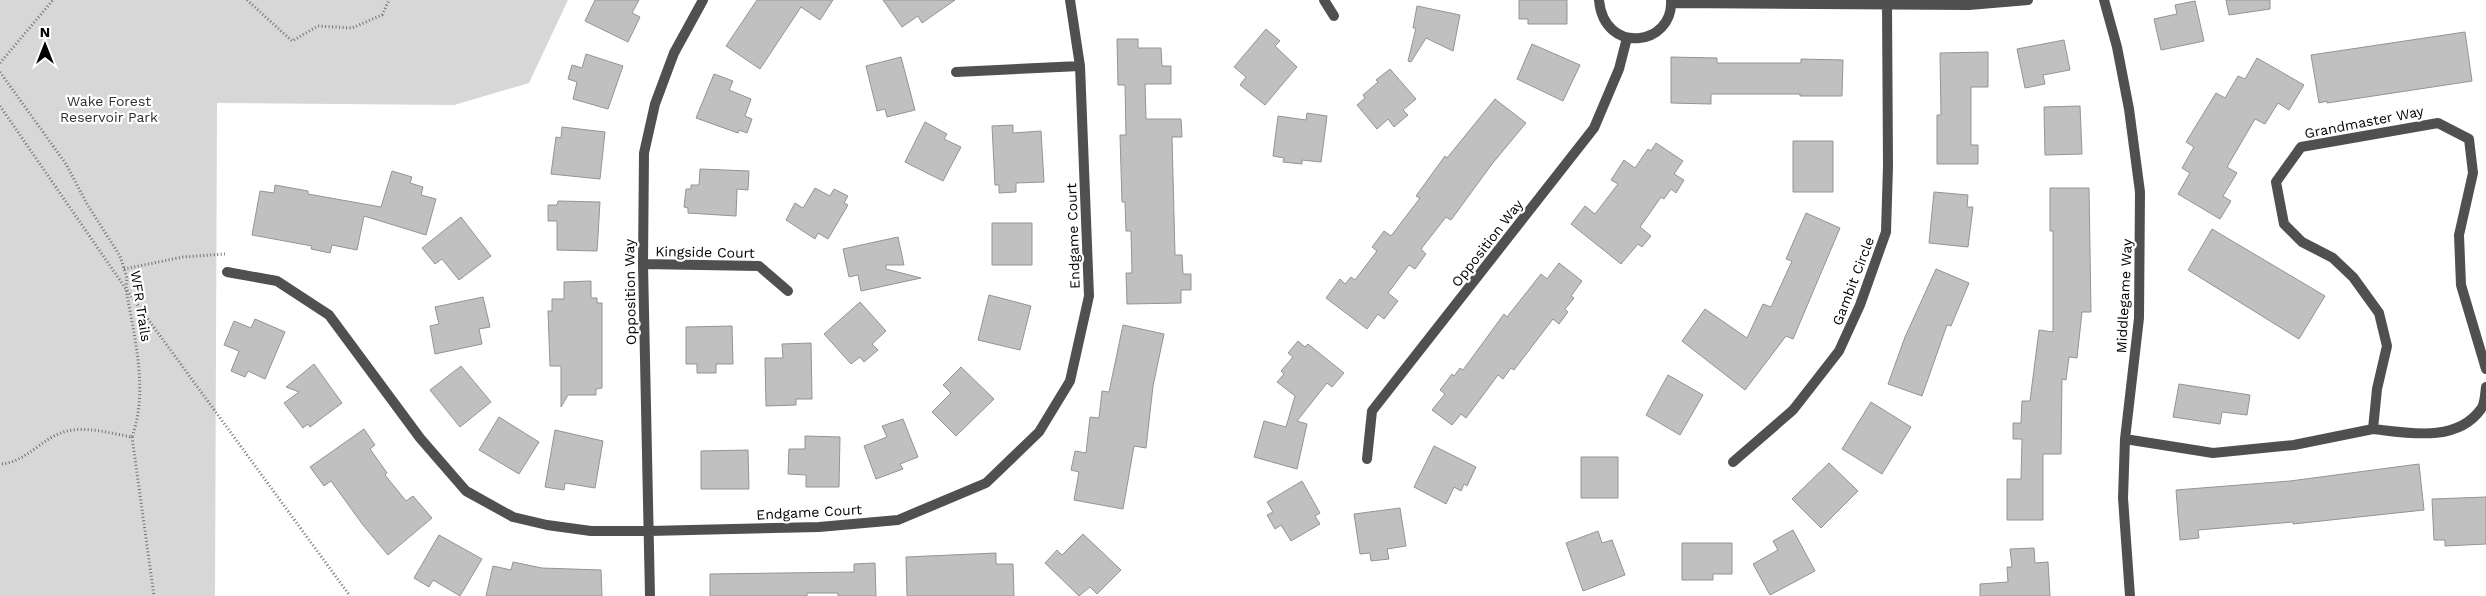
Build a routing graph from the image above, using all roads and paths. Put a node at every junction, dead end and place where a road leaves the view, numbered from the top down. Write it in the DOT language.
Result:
graph roads {
  1 [pos="53,0"];
  2 [pos="247,0"];
  3 [pos="389,0"];
  4 [pos="703,0"];
  5 [pos="1070,0"];
  6 [pos="1324,0"];
  7 [pos="1599,0"];
  8 [pos="2028,0"];
  9 [pos="2104,0"];
  10 [pos="1671,1"];
  11 [pos="1887,5"];
  12 [pos="1334,16"];
  13 [pos="1627,38"];
  14 [pos="0,63"];
  15 [pos="1080,66"];
  16 [pos="0,72"];
  17 [pos="956,72"];
  18 [pos="0,106"];
  19 [pos="225,254"];
  20 [pos="643,264"];
  21 [pos="124,269"];
  22 [pos="227,272"];
  23 [pos="126,288"];
  24 [pos="788,291"];
  25 [pos="2486,369"];
  26 [pos="2486,387"];
  27 [pos="2373,429"];
  28 [pos="132,437"];
  29 [pos="2125,440"];
  30 [pos="1367,460"];
  31 [pos="1734,462"];
  32 [pos="0,464"];
  33 [pos="649,531"];
  34 [pos="154,596"];
  35 [pos="350,596"];
  36 [pos="650,596"];
  37 [pos="2130,596"];
  1 -- 14 [label="path"];
  2 -- 3 [label="path"];
  4 -- 20 [label="street, Opposition Way"];
  5 -- 15 [label="street, Endgame Court"];
  6 -- 12 [label="street"];
  7 -- 13 [label="street"];
  8 -- 11 [label="street"];
  9 -- 29 [label="street, Middlegame Way"];
  10 -- 11 [label="street"];
  10 -- 13 [label="street"];
  11 -- 31 [label="street, Gambit Circle"];
  13 -- 30 [label="street, Opposition Way"];
  15 -- 17 [label="street"];
  15 -- 33 [label="street, Endgame Court"];
  16 -- 21 [label="path, WFR Trails"];
  18 -- 23 [label="path"];
  19 -- 21 [label="path"];
  20 -- 24 [label="street, Kingside Court"];
  20 -- 33 [label="street, Opposition Way"];
  21 -- 23 [label="path, WFR Trails"];
  22 -- 33 [label="street, Endgame Court"];
  23 -- 28 [label="path, WFR Trails"];
  23 -- 35 [label="path"];
  25 -- 27 [label="street, Grandmaster Way"];
  26 -- 27 [label="street"];
  27 -- 29 [label="street"];
  28 -- 32 [label="path"];
  28 -- 34 [label="path"];
  29 -- 37 [label="street, Middlegame Way"];
  33 -- 36 [label="street, Opposition Way"];
}
